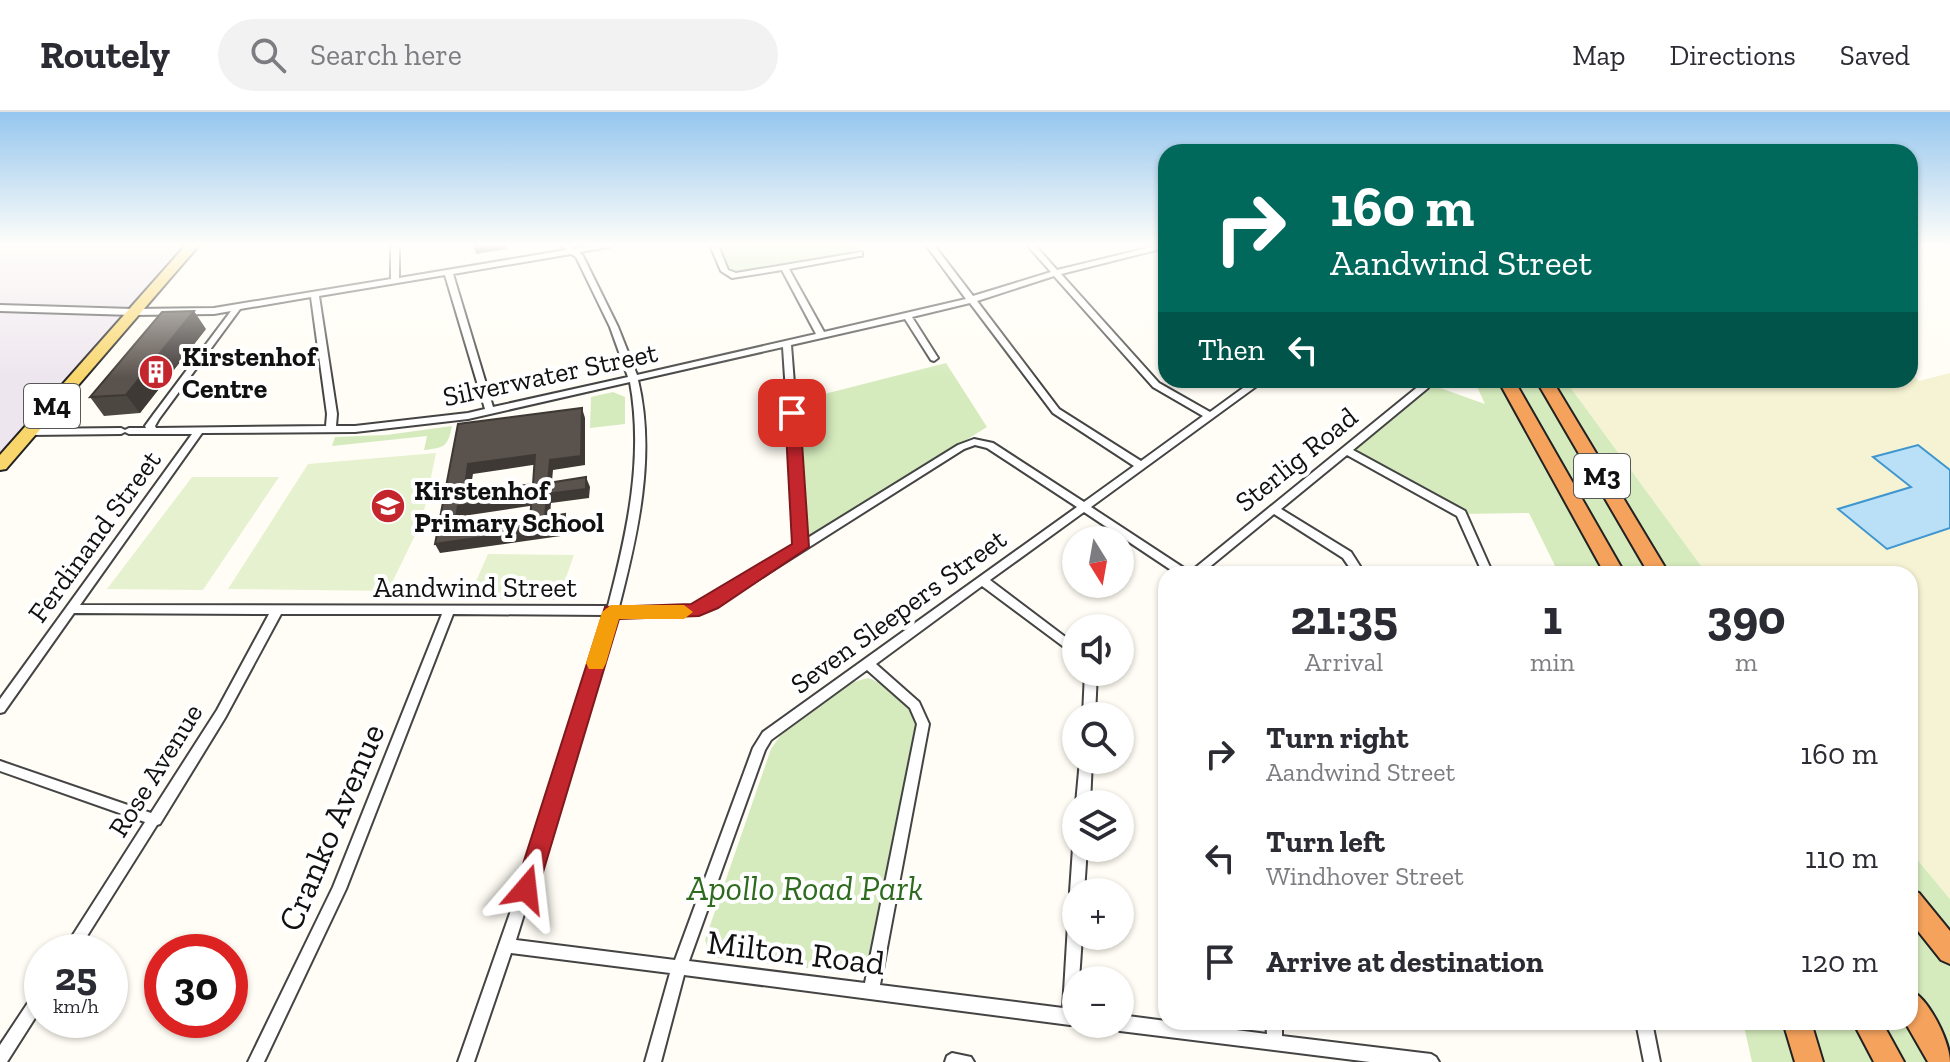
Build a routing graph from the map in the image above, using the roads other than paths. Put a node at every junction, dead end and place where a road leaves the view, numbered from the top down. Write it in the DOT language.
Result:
graph roads {
  1 [pos="153,289"];
  2 [pos="350,289"];
  3 [pos="453,289"];
  4 [pos="595,289"];
  5 [pos="797,289"];
  6 [pos="965,289"];
  7 [pos="1002,289"];
  8 [pos="1070,289"];
  9 [pos="315,295"];
  10 [pos="973,299"];
  11 [pos="0,308"];
  12 [pos="237,308"];
  13 [pos="133,312"];
  14 [pos="907,316"];
  15 [pos="822,336"];
  16 [pos="787,344"];
  17 [pos="934,358"];
  18 [pos="634,380"];
  19 [pos="1158,386"];
  20 [pos="1161,388"];
  21 [pos="1249,388"];
  22 [pos="1423,388"];
  23 [pos="1510,388"];
  24 [pos="1549,388"];
  25 [pos="490,412"];
  26 [pos="1210,416"];
  27 [pos="331,429"];
  28 [pos="152,430"];
  29 [pos="199,431"];
  30 [pos="29,432"];
  31 [pos="1346,450"];
  32 [pos="0,465"];
  33 [pos="1141,466"];
  34 [pos="1562,480"];
  35 [pos="1612,493"];
  36 [pos="1083,507"];
  37 [pos="1273,509"];
  38 [pos="801,547"];
  39 [pos="1173,566"];
  40 [pos="1204,566"];
  41 [pos="1355,566"];
  42 [pos="1484,566"];
  43 [pos="1595,566"];
  44 [pos="1610,566"];
  45 [pos="1654,566"];
  46 [pos="1669,566"];
  47 [pos="982,580"];
  48 [pos="71,609"];
  49 [pos="277,610"];
  50 [pos="449,611"];
  51 [pos="611,612"];
  52 [pos="1062,640"];
  53 [pos="867,663"];
  54 [pos="0,708"];
  55 [pos="0,766"];
  56 [pos="155,820"];
  57 [pos="1918,911"];
  58 [pos="81,934"];
  59 [pos="509,946"];
  60 [pos="1950,951"];
  61 [pos="680,968"];
  62 [pos="871,992"];
  63 [pos="1062,1016"];
  64 [pos="1918,1018"];
  65 [pos="24,1022"];
  66 [pos="1134,1025"];
  67 [pos="1158,1028"];
  68 [pos="1177,1030"];
  69 [pos="1274,1030"];
  70 [pos="1646,1030"];
  71 [pos="1799,1030"];
  72 [pos="1872,1030"];
  73 [pos="1275,1042"];
  74 [pos="0,1059"];
  75 [pos="952,1061"];
  76 [pos="256,1062"];
  77 [pos="466,1062"];
  78 [pos="653,1062"];
  79 [pos="966,1062"];
  80 [pos="1431,1062"];
  81 [pos="1652,1062"];
  82 [pos="1809,1062"];
  83 [pos="1890,1062"];
  84 [pos="1944,1062"];
  1 -- 13 [label="main road, M4"];
  2 -- 9 [label="street"];
  3 -- 25 [label="street"];
  4 -- 18 [label="street"];
  5 -- 15 [label="street"];
  6 -- 10 [label="street"];
  7 -- 10 [label="street, Silverwater Street"];
  8 -- 19 [label="street"];
  9 -- 12 [label="street"];
  9 -- 27 [label="street"];
  10 -- 14 [label="street, Silverwater Street"];
  10 -- 33 [label="street"];
  11 -- 13 [label="street"];
  12 -- 13 [label="street"];
  12 -- 28 [label="street"];
  13 -- 30 [label="main road, M4"];
  14 -- 15 [label="street, Silverwater Street"];
  14 -- 17 [label="street"];
  15 -- 16 [label="street, Silverwater Street"];
  16 -- 18 [label="street, Silverwater Street"];
  16 -- 38 [label="street"];
  18 -- 25 [label="street, Silverwater Street"];
  18 -- 51 [label="street"];
  20 -- 26 [label="street"];
  21 -- 26 [label="street, Seven Sleepers Street"];
  22 -- 31 [label="street, Sterlig Road"];
  23 -- 34 [label="highway, M3"];
  24 -- 35 [label="highway, M3"];
  25 -- 27 [label="street, Silverwater Street"];
  26 -- 33 [label="street, Seven Sleepers Street"];
  27 -- 29 [label="street, Silverwater Street"];
  28 -- 29 [label="street, Silverwater Street"];
  28 -- 30 [label="street, Silverwater Street"];
  29 -- 48 [label="street, Ferdinand Street"];
  30 -- 32 [label="main road, M4"];
  31 -- 37 [label="street, Sterlig Road"];
  31 -- 42 [label="street"];
  33 -- 36 [label="street, Seven Sleepers Street"];
  34 -- 43 [label="highway"];
  34 -- 44 [label="highway, M3"];
  35 -- 45 [label="highway, M3"];
  35 -- 46 [label="highway"];
  36 -- 38 [label="street, Aandwind Street"];
  36 -- 39 [label="street"];
  36 -- 47 [label="street, Seven Sleepers Street"];
  37 -- 40 [label="street, Sterlig Road"];
  37 -- 41 [label="street"];
  38 -- 51 [label="street, Aandwind Street"];
  47 -- 52 [label="street"];
  47 -- 53 [label="street, Seven Sleepers Street"];
  48 -- 49 [label="street, Aandwind Street"];
  48 -- 54 [label="street, Ferdinand Street"];
  49 -- 50 [label="street, Aandwind Street"];
  49 -- 56 [label="street, Rose Avenue"];
  50 -- 51 [label="street, Aandwind Street"];
  50 -- 76 [label="street, Cranko Avenue"];
  51 -- 59 [label="street"];
  53 -- 61 [label="street, Seven Sleepers Street"];
  53 -- 62 [label="street"];
  55 -- 56 [label="street"];
  56 -- 58 [label="street, Rose Avenue"];
  57 -- 60 [label="highway"];
  59 -- 61 [label="street, Milton Road"];
  59 -- 77 [label="street"];
  61 -- 62 [label="street, Milton Road"];
  61 -- 78 [label="street, Seven Sleepers Street"];
  62 -- 63 [label="street, Milton Road"];
  64 -- 84 [label="highway"];
  65 -- 74 [label="street"];
  66 -- 67 [label="street"];
  68 -- 73 [label="street"];
  69 -- 73 [label="street"];
  70 -- 81 [label="street"];
  71 -- 82 [label="highway"];
  72 -- 83 [label="highway"];
  73 -- 80 [label="street"];
  75 -- 79 [label="street"];
}
